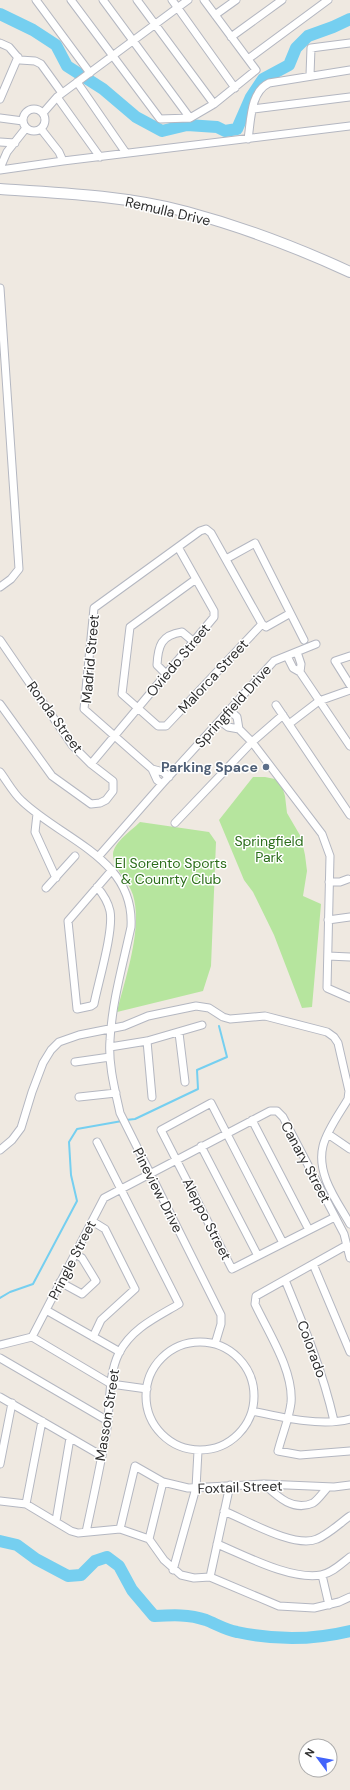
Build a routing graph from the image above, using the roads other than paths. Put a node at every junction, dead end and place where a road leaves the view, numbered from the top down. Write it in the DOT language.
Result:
graph roads {
  1 [pos="36,0"];
  2 [pos="71,0"];
  3 [pos="103,0"];
  4 [pos="137,0"];
  5 [pos="172,0"];
  6 [pos="188,0"];
  7 [pos="204,0"];
  8 [pos="236,0"];
  9 [pos="282,0"];
  10 [pos="328,0"];
  11 [pos="178,7"];
  12 [pos="215,15"];
  13 [pos="155,24"];
  14 [pos="232,36"];
  15 [pos="133,40"];
  16 [pos="0,43"];
  17 [pos="350,43"];
  18 [pos="113,56"];
  19 [pos="18,57"];
  20 [pos="248,59"];
  21 [pos="350,70"];
  22 [pos="310,76"];
  23 [pos="83,77"];
  24 [pos="235,88"];
  25 [pos="60,95"];
  26 [pos="350,97"];
  27 [pos="0,99"];
  28 [pos="214,104"];
  29 [pos="253,109"];
  30 [pos="42,113"];
  31 [pos="0,118"];
  32 [pos="190,118"];
  33 [pos="25,124"];
  34 [pos="350,126"];
  35 [pos="41,129"];
  36 [pos="248,139"];
  37 [pos="0,142"];
  38 [pos="15,143"];
  39 [pos="126,153"];
  40 [pos="100,157"];
  41 [pos="63,161"];
  42 [pos="0,169"];
  43 [pos="0,189"];
  44 [pos="350,272"];
  45 [pos="0,288"];
  46 [pos="178,547"];
  47 [pos="226,559"];
  48 [pos="196,579"];
  49 [pos="0,587"];
  50 [pos="290,614"];
  51 [pos="262,624"];
  52 [pos="0,640"];
  53 [pos="304,640"];
  54 [pos="194,642"];
  55 [pos="316,644"];
  56 [pos="297,652"];
  57 [pos="287,656"];
  58 [pos="350,656"];
  59 [pos="300,672"];
  60 [pos="166,674"];
  61 [pos="350,685"];
  62 [pos="350,690"];
  63 [pos="319,701"];
  64 [pos="0,704"];
  65 [pos="276,705"];
  66 [pos="138,708"];
  67 [pos="229,710"];
  68 [pos="282,715"];
  69 [pos="220,721"];
  70 [pos="289,724"];
  71 [pos="239,729"];
  72 [pos="114,736"];
  73 [pos="252,742"];
  74 [pos="350,746"];
  75 [pos="91,764"];
  76 [pos="152,769"];
  77 [pos="0,772"];
  78 [pos="169,777"];
  79 [pos="162,784"];
  80 [pos="37,814"];
  81 [pos="350,815"];
  82 [pos="175,824"];
  83 [pos="75,856"];
  84 [pos="98,857"];
  85 [pos="112,870"];
  86 [pos="56,878"];
  87 [pos="348,879"];
  88 [pos="329,882"];
  89 [pos="96,887"];
  90 [pos="46,888"];
  91 [pos="350,917"];
  92 [pos="328,920"];
  93 [pos="328,956"];
  94 [pos="350,957"];
  95 [pos="350,998"];
  96 [pos="202,1025"];
  97 [pos="111,1029"];
  98 [pos="179,1033"];
  99 [pos="147,1041"];
  100 [pos="110,1047"];
  101 [pos="110,1057"];
  102 [pos="75,1062"];
  103 [pos="185,1082"];
  104 [pos="116,1094"];
  105 [pos="79,1097"];
  106 [pos="152,1097"];
  107 [pos="252,1120"];
  108 [pos="227,1133"];
  109 [pos="328,1134"];
  110 [pos="97,1142"];
  111 [pos="201,1146"];
  112 [pos="350,1149"];
  113 [pos="0,1150"];
  114 [pos="176,1160"];
  115 [pos="149,1174"];
  116 [pos="121,1189"];
  117 [pos="335,1216"];
  118 [pos="92,1221"];
  119 [pos="350,1224"];
  120 [pos="309,1230"];
  121 [pos="284,1243"];
  122 [pos="347,1245"];
  123 [pos="75,1254"];
  124 [pos="258,1256"];
  125 [pos="350,1258"];
  126 [pos="313,1264"];
  127 [pos="285,1280"];
  128 [pos="60,1282"];
  129 [pos="46,1310"];
  130 [pos="32,1337"];
  131 [pos="93,1337"];
  132 [pos="215,1344"];
  133 [pos="0,1345"];
  134 [pos="120,1352"];
  135 [pos="350,1352"];
  136 [pos="0,1358"];
  137 [pos="111,1384"];
  138 [pos="147,1389"];
  139 [pos="0,1396"];
  140 [pos="12,1403"];
  141 [pos="252,1412"];
  142 [pos="288,1419"];
  143 [pos="350,1419"];
  144 [pos="42,1421"];
  145 [pos="108,1421"];
  146 [pos="334,1421"];
  147 [pos="70,1438"];
  148 [pos="198,1451"];
  149 [pos="350,1451"];
  150 [pos="102,1456"];
  151 [pos="0,1464"];
  152 [pos="164,1482"];
  153 [pos="264,1484"];
  154 [pos="230,1485"];
  155 [pos="350,1485"];
  156 [pos="328,1487"];
  157 [pos="196,1488"];
  158 [pos="0,1501"];
  159 [pos="26,1504"];
  160 [pos="224,1511"];
  161 [pos="350,1516"];
  162 [pos="56,1521"];
  163 [pos="120,1529"];
  164 [pos="86,1532"];
  165 [pos="149,1539"];
  166 [pos="217,1544"];
  167 [pos="350,1557"];
  168 [pos="173,1570"];
  169 [pos="322,1575"];
  170 [pos="210,1577"];
  171 [pos="350,1597"];
  172 [pos="329,1605"];
  1 -- 23 [label="street"];
  2 -- 18 [label="street"];
  3 -- 15 [label="street"];
  4 -- 13 [label="street"];
  5 -- 11 [label="street"];
  6 -- 11 [label="street"];
  7 -- 12 [label="street"];
  8 -- 12 [label="street"];
  9 -- 14 [label="street"];
  10 -- 20 [label="street"];
  11 -- 13 [label="street"];
  11 -- 24 [label="street"];
  12 -- 14 [label="street"];
  13 -- 15 [label="street"];
  13 -- 28 [label="street"];
  14 -- 20 [label="street"];
  15 -- 18 [label="street"];
  15 -- 32 [label="street"];
  16 -- 19 [label="street"];
  17 -- 22 [label="street"];
  18 -- 23 [label="street"];
  18 -- 32 [label="street"];
  19 -- 25 [label="street"];
  19 -- 27 [label="street"];
  20 -- 24 [label="street"];
  21 -- 22 [label="street"];
  22 -- 29 [label="street"];
  23 -- 25 [label="street"];
  23 -- 39 [label="street"];
  24 -- 28 [label="street"];
  25 -- 30 [label="street"];
  25 -- 40 [label="street"];
  26 -- 29 [label="street"];
  28 -- 32 [label="street"];
  29 -- 36 [label="street"];
  30 -- 33 [label="street"];
  30 -- 35 [label="street"];
  31 -- 33 [label="street"];
  33 -- 35 [label="street"];
  33 -- 38 [label="street"];
  34 -- 36 [label="street"];
  35 -- 41 [label="street"];
  36 -- 39 [label="street"];
  37 -- 38 [label="street"];
  38 -- 42 [label="street"];
  39 -- 40 [label="street"];
  40 -- 41 [label="street"];
  41 -- 42 [label="street"];
  43 -- 44 [label="main road, Remulla Drive"];
  45 -- 49 [label="street"];
  46 -- 47 [label="street, Madrid Street"];
  46 -- 48 [label="street, Oviedo Street"];
  46 -- 72 [label="street, Madrid Street"];
  47 -- 50 [label="street"];
  47 -- 51 [label="street"];
  48 -- 54 [label="street, Oviedo Street"];
  48 -- 66 [label="street, Malorca Street"];
  50 -- 51 [label="street"];
  50 -- 53 [label="street"];
  51 -- 66 [label="street, Malorca Street"];
  52 -- 75 [label="street, Ronda Street"];
  54 -- 60 [label="street, Oviedo Street"];
  54 -- 60 [label="street"];
  55 -- 56 [label="street, Springfield Drive"];
  56 -- 57 [label="street, Springfield Drive"];
  56 -- 59 [label="street"];
  57 -- 59 [label="street"];
  57 -- 67 [label="street, Springfield Drive"];
  58 -- 61 [label="street"];
  59 -- 63 [label="street"];
  60 -- 66 [label="street, Oviedo Street"];
  62 -- 63 [label="street"];
  63 -- 70 [label="street"];
  63 -- 74 [label="street"];
  64 -- 75 [label="street, Ronda Street"];
  65 -- 68 [label="street"];
  66 -- 72 [label="street, Oviedo Street"];
  67 -- 69 [label="street, Springfield Drive"];
  67 -- 71 [label="street"];
  68 -- 70 [label="street"];
  68 -- 73 [label="street"];
  69 -- 71 [label="street"];
  69 -- 78 [label="street, Springfield Drive"];
  70 -- 81 [label="street"];
  71 -- 73 [label="street"];
  72 -- 75 [label="street, Oviedo Street"];
  72 -- 76 [label="street, Madrid Street"];
  73 -- 82 [label="street"];
  73 -- 88 [label="street"];
  76 -- 78 [label="street, Madrid Street"];
  76 -- 79 [label="street, Madrid Street"];
  77 -- 80 [label="street"];
  78 -- 79 [label="street, Springfield Drive"];
  79 -- 84 [label="street, Springfield Drive"];
  80 -- 84 [label="street"];
  80 -- 86 [label="street"];
  83 -- 86 [label="street"];
  84 -- 85 [label="street"];
  85 -- 89 [label="street"];
  85 -- 97 [label="street"];
  86 -- 90 [label="street"];
  87 -- 88 [label="street"];
  88 -- 92 [label="street"];
  89 -- 89 [label="street"];
  91 -- 92 [label="street"];
  92 -- 93 [label="street"];
  93 -- 94 [label="street"];
  93 -- 95 [label="street"];
  96 -- 98 [label="street"];
  97 -- 100 [label="street, Pineview Drive"];
  97 -- 109 [label="street"];
  97 -- 113 [label="street"];
  98 -- 99 [label="street"];
  98 -- 103 [label="street"];
  99 -- 100 [label="street"];
  99 -- 106 [label="street"];
  100 -- 101 [label="street, Pineview Drive"];
  101 -- 102 [label="street"];
  101 -- 104 [label="street, Pineview Drive"];
  104 -- 105 [label="street"];
  104 -- 115 [label="street, Pineview Drive"];
  107 -- 108 [label="street, Canary Street"];
  107 -- 117 [label="street, Canary Street"];
  107 -- 120 [label="street"];
  108 -- 111 [label="street, Canary Street"];
  108 -- 114 [label="street, Aleppo Street"];
  108 -- 121 [label="street"];
  109 -- 112 [label="street"];
  109 -- 119 [label="street"];
  110 -- 116 [label="street"];
  111 -- 114 [label="street, Canary Street"];
  111 -- 124 [label="street"];
  114 -- 115 [label="street, Canary Street"];
  114 -- 124 [label="street, Aleppo Street"];
  115 -- 116 [label="street, Pringle Street"];
  115 -- 132 [label="street, Pineview Drive"];
  116 -- 118 [label="street, Pringle Street"];
  116 -- 134 [label="street, Masson Street"];
  117 -- 120 [label="street, Aleppo Street"];
  117 -- 122 [label="street, Canary Street"];
  118 -- 123 [label="street, Pringle Street"];
  118 -- 131 [label="street"];
  120 -- 121 [label="street, Aleppo Street"];
  121 -- 124 [label="street, Aleppo Street"];
  122 -- 125 [label="street, Canary Street"];
  122 -- 126 [label="street"];
  123 -- 128 [label="street, Pringle Street"];
  123 -- 128 [label="street"];
  126 -- 127 [label="street"];
  126 -- 135 [label="street"];
  127 -- 142 [label="street"];
  127 -- 146 [label="street, Colorado"];
  128 -- 129 [label="street, Pringle Street"];
  129 -- 130 [label="street, Pringle Street"];
  129 -- 131 [label="street"];
  130 -- 133 [label="street"];
  130 -- 137 [label="street"];
  131 -- 134 [label="street"];
  132 -- 138 [label="street"];
  132 -- 141 [label="street"];
  134 -- 137 [label="street, Masson Street"];
  136 -- 145 [label="street"];
  137 -- 138 [label="street"];
  137 -- 145 [label="street, Masson Street"];
  138 -- 148 [label="street"];
  139 -- 140 [label="street"];
  140 -- 144 [label="street"];
  140 -- 151 [label="street"];
  141 -- 142 [label="street"];
  141 -- 148 [label="street"];
  142 -- 146 [label="street"];
  142 -- 149 [label="street"];
  143 -- 146 [label="street"];
  144 -- 147 [label="street"];
  144 -- 159 [label="street"];
  145 -- 150 [label="street, Masson Street"];
  147 -- 150 [label="street"];
  147 -- 162 [label="street"];
  148 -- 157 [label="street"];
  150 -- 164 [label="street, Masson Street"];
  152 -- 157 [label="street, Foxtail Street"];
  152 -- 163 [label="street, Foxtail Street"];
  152 -- 165 [label="street"];
  153 -- 154 [label="street, Foxtail Street"];
  153 -- 156 [label="street, Foxtail Street"];
  153 -- 156 [label="street"];
  154 -- 157 [label="street, Foxtail Street"];
  154 -- 160 [label="street"];
  155 -- 156 [label="street, Foxtail Street"];
  157 -- 168 [label="street"];
  158 -- 159 [label="street"];
  159 -- 162 [label="street"];
  160 -- 161 [label="street"];
  160 -- 166 [label="street"];
  162 -- 164 [label="street"];
  163 -- 164 [label="street"];
  163 -- 165 [label="street"];
  165 -- 168 [label="street"];
  166 -- 169 [label="street"];
  166 -- 170 [label="street"];
  167 -- 169 [label="street"];
  168 -- 170 [label="street"];
  169 -- 172 [label="street"];
  170 -- 172 [label="street"];
  171 -- 172 [label="street"];
}
